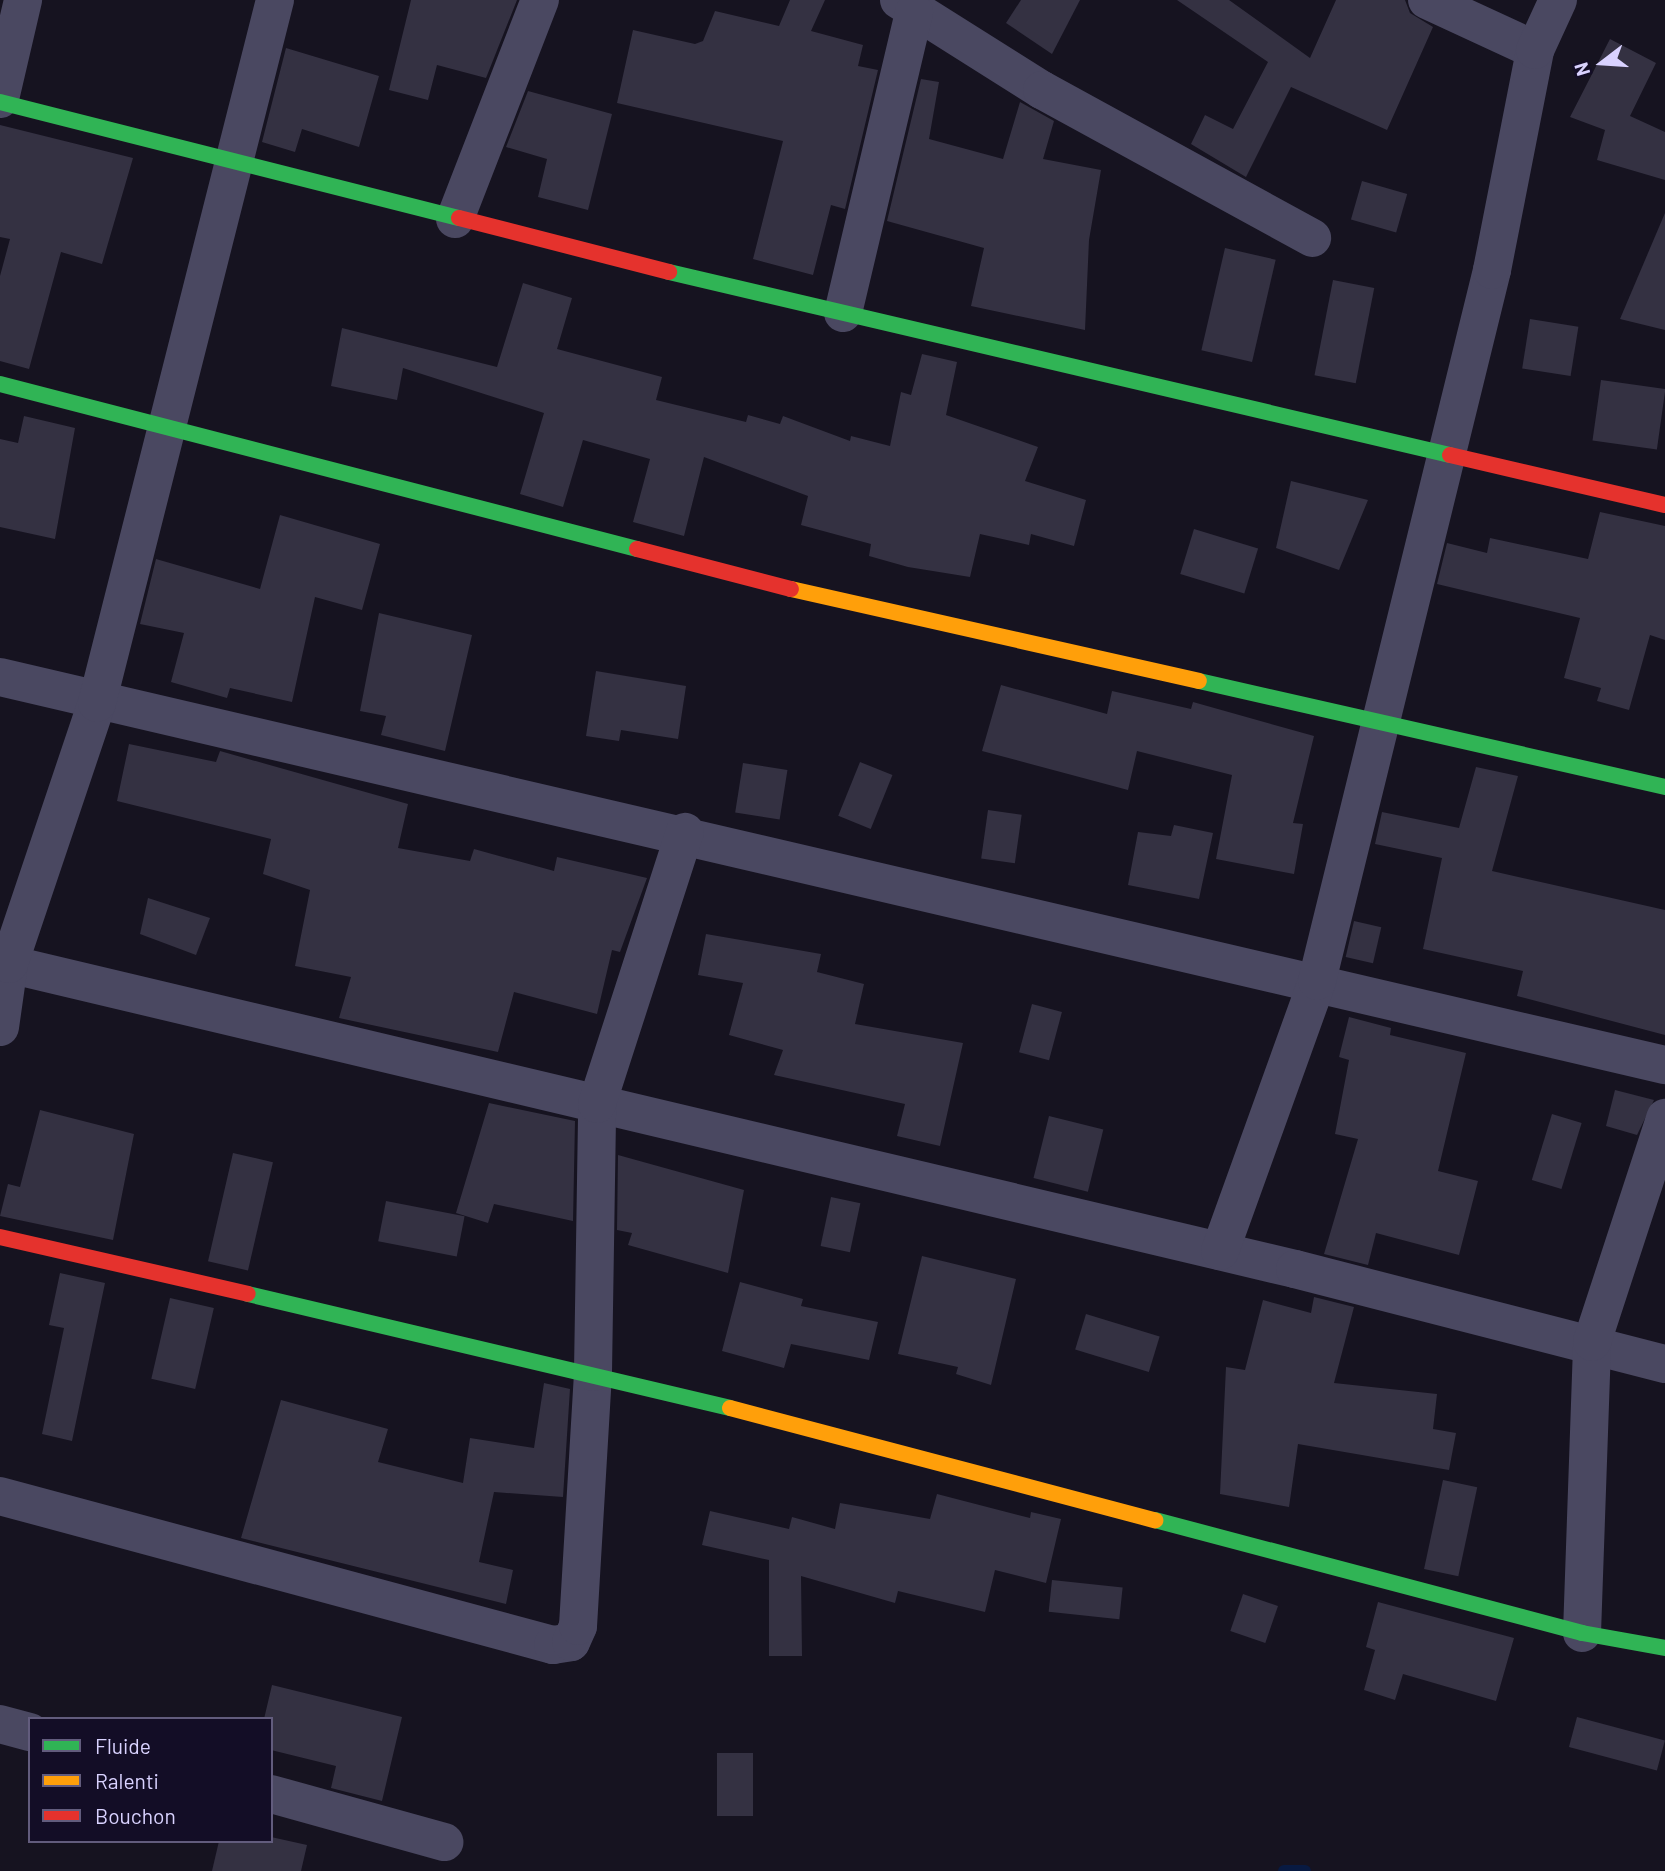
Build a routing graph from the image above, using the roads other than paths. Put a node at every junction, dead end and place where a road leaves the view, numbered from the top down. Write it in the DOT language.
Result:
graph roads {
  1 [pos="23,0"];
  2 [pos="275,0"];
  3 [pos="540,0"];
  4 [pos="1427,0"];
  5 [pos="1558,0"];
  6 [pos="906,6"];
  7 [pos="1535,50"];
  8 [pos="0,100"];
  9 [pos="236,159"];
  10 [pos="455,219"];
  11 [pos="1312,238"];
  12 [pos="843,313"];
  13 [pos="0,384"];
  14 [pos="169,426"];
  15 [pos="1445,454"];
  16 [pos="1665,505"];
  17 [pos="0,677"];
  18 [pos="97,703"];
  19 [pos="1376,721"];
  20 [pos="1665,787"];
  21 [pos="685,832"];
  22 [pos="5,963"];
  23 [pos="1317,981"];
  24 [pos="0,1027"];
  25 [pos="1665,1065"];
  26 [pos="597,1104"];
  27 [pos="1665,1118"];
  28 [pos="0,1237"];
  29 [pos="1220,1251"];
  30 [pos="1592,1342"];
  31 [pos="1665,1364"];
  32 [pos="593,1371"];
  33 [pos="0,1496"];
  34 [pos="1582,1633"];
  35 [pos="1665,1648"];
  36 [pos="0,1724"];
  37 [pos="28,1731"];
  38 [pos="273,1795"];
  39 [pos="444,1842"];
  1 -- 8 [label="street"];
  2 -- 9 [label="street"];
  3 -- 10 [label="street"];
  4 -- 7 [label="street"];
  5 -- 7 [label="street"];
  6 -- 11 [label="street"];
  6 -- 12 [label="street"];
  7 -- 15 [label="street"];
  8 -- 9 [label="street"];
  9 -- 10 [label="street"];
  9 -- 14 [label="street"];
  10 -- 12 [label="street"];
  12 -- 15 [label="street"];
  13 -- 14 [label="street"];
  14 -- 18 [label="street"];
  14 -- 19 [label="street"];
  15 -- 16 [label="street"];
  15 -- 19 [label="street"];
  17 -- 18 [label="street"];
  18 -- 21 [label="street"];
  18 -- 22 [label="street"];
  19 -- 20 [label="street"];
  19 -- 23 [label="street"];
  21 -- 23 [label="street"];
  21 -- 26 [label="street"];
  22 -- 24 [label="street"];
  22 -- 26 [label="street"];
  23 -- 25 [label="street"];
  23 -- 29 [label="street"];
  26 -- 29 [label="street"];
  26 -- 32 [label="street"];
  27 -- 30 [label="street"];
  28 -- 32 [label="street"];
  29 -- 30 [label="street"];
  30 -- 31 [label="street"];
  30 -- 34 [label="street"];
  32 -- 33 [label="street"];
  32 -- 34 [label="street"];
  34 -- 35 [label="street"];
  36 -- 37 [label="street"];
  38 -- 39 [label="street"];
}
